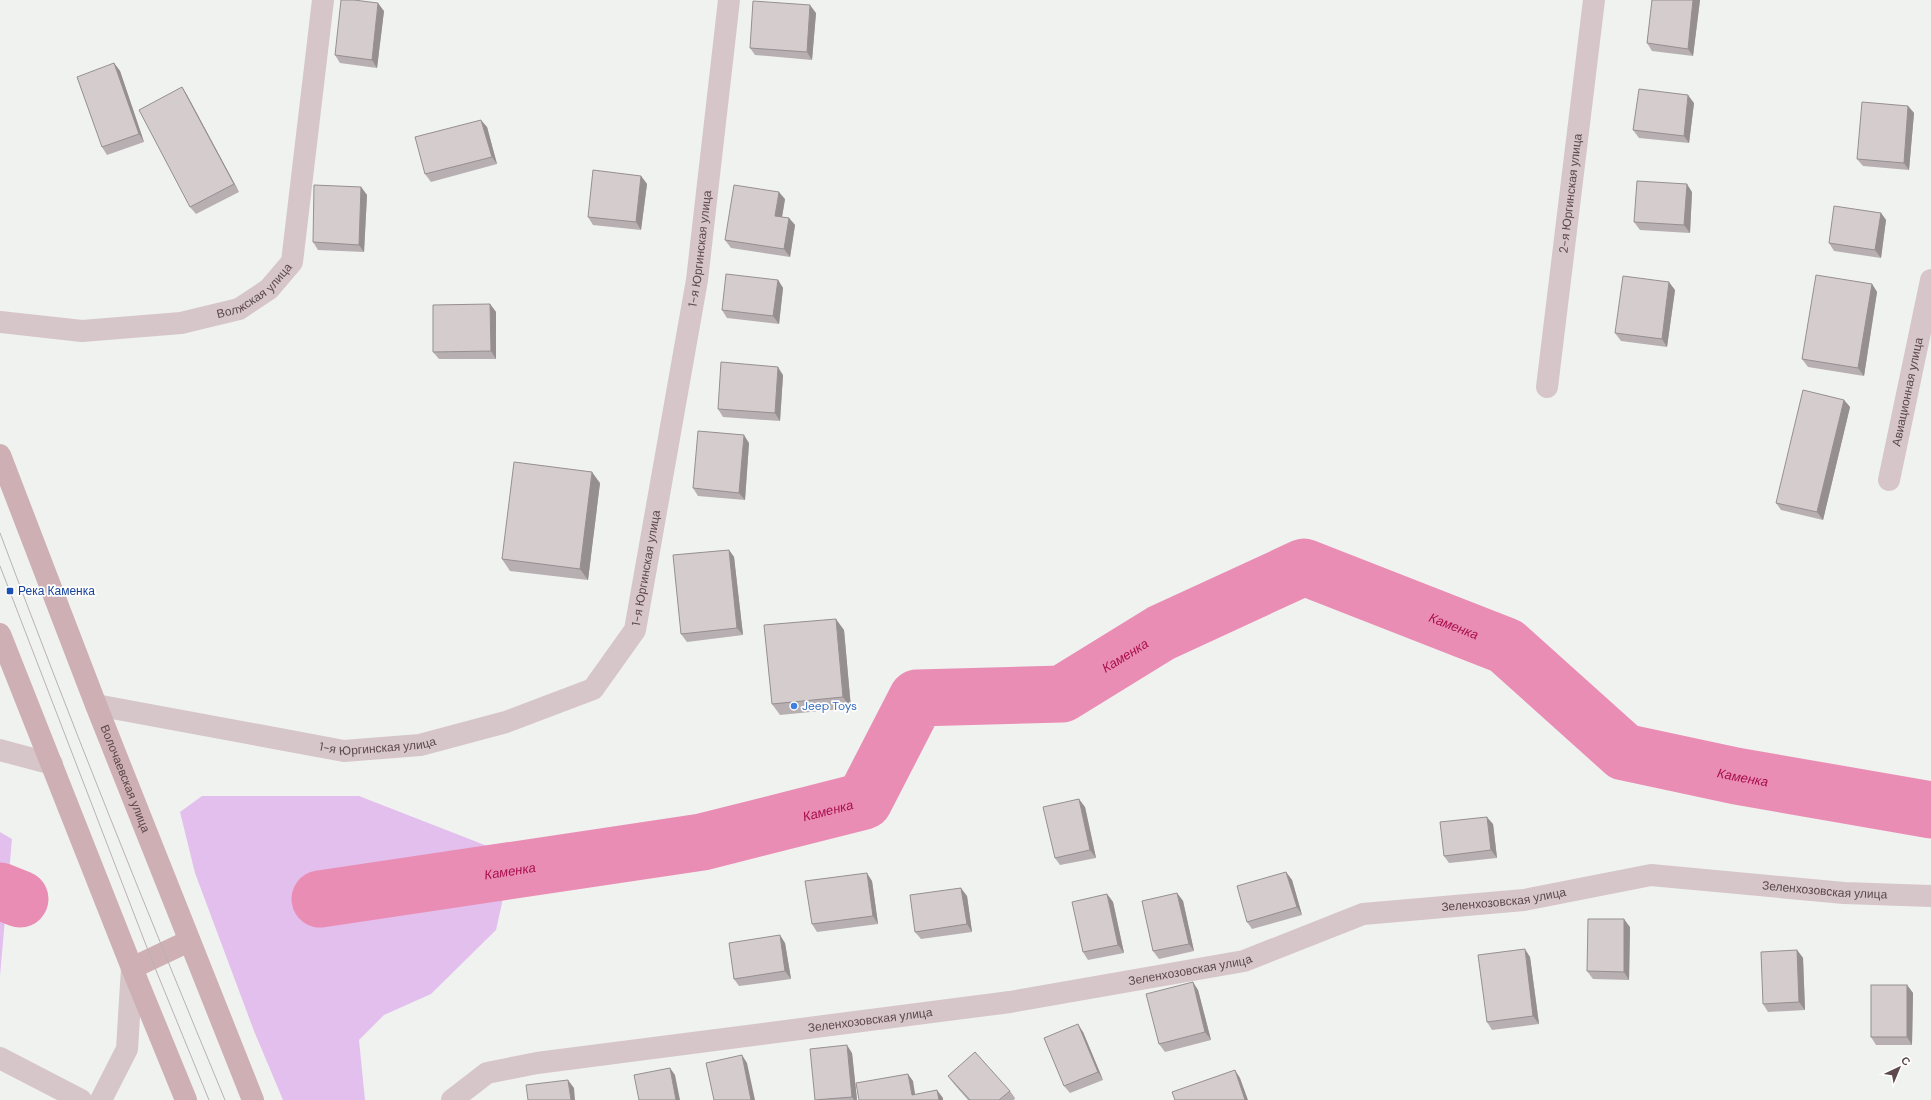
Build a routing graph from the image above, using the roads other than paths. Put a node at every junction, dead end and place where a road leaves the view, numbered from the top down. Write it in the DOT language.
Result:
graph roads {
  1 [pos="323,0"];
  2 [pos="729,0"];
  3 [pos="1594,0"];
  4 [pos="1931,280"];
  5 [pos="0,322"];
  6 [pos="1547,387"];
  7 [pos="0,455"];
  8 [pos="1889,480"];
  9 [pos="0,634"];
  10 [pos="96,705"];
  11 [pos="0,750"];
  12 [pos="52,764"];
  13 [pos="1931,896"];
  14 [pos="189,941"];
  15 [pos="132,968"];
  16 [pos="0,1058"];
  17 [pos="80,1100"];
  18 [pos="101,1100"];
  19 [pos="186,1100"];
  20 [pos="253,1100"];
  21 [pos="452,1100"];
  1 -- 5 [label="street, Волжская улица"];
  2 -- 10 [label="street, 1-я Юргинская улица"];
  3 -- 6 [label="street, 2-я Юргинская улица"];
  4 -- 8 [label="street, Авиационная улица"];
  7 -- 10 [label="main road, Волочаевская улица"];
  9 -- 12 [label="main road"];
  10 -- 14 [label="main road, Волочаевская улица"];
  11 -- 12 [label="street"];
  12 -- 15 [label="main road"];
  13 -- 21 [label="street, Зеленхозовская улица"];
  14 -- 15 [label="main road"];
  14 -- 20 [label="main road, Волочаевская улица"];
  15 -- 18 [label="street"];
  15 -- 19 [label="main road"];
  16 -- 17 [label="street"];
}
